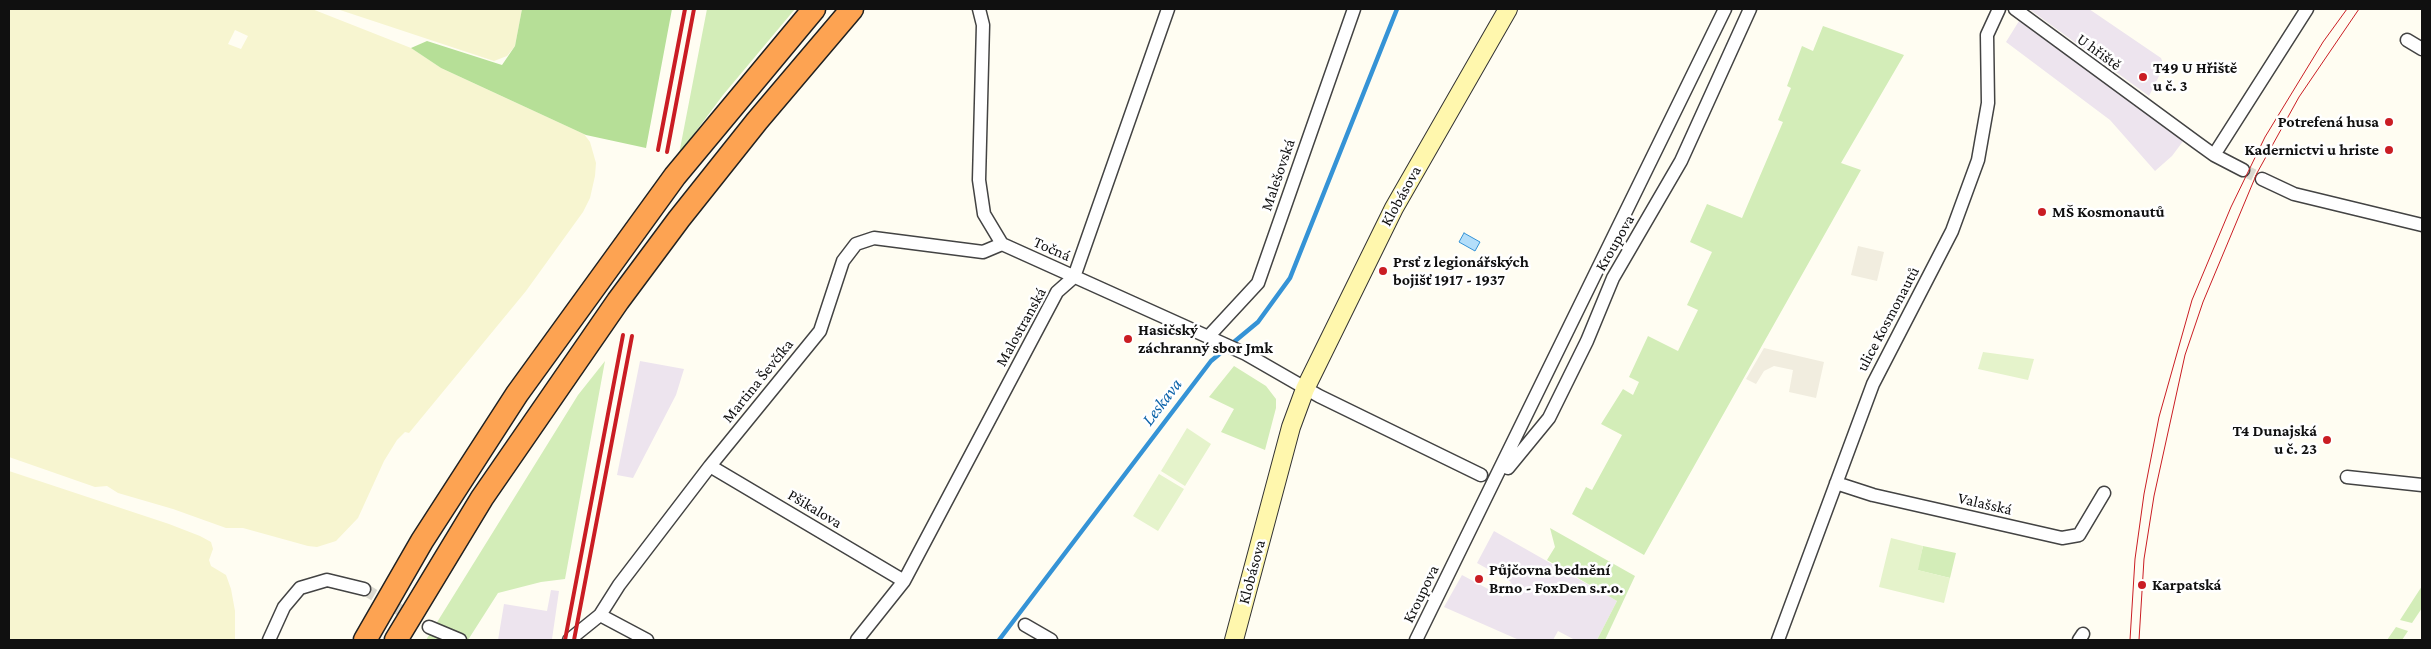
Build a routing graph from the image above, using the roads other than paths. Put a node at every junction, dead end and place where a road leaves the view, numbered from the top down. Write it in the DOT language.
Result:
graph roads {
  1 [pos="814,9"];
  2 [pos="852,9"];
  3 [pos="979,9"];
  4 [pos="1168,9"];
  5 [pos="1354,9"];
  6 [pos="1508,9"];
  7 [pos="1725,9"];
  8 [pos="1750,9"];
  9 [pos="1999,9"];
  10 [pos="2015,9"];
  11 [pos="2307,9"];
  12 [pos="2407,40"];
  13 [pos="2422,49"];
  14 [pos="2214,155"];
  15 [pos="2243,170"];
  16 [pos="2262,179"];
  17 [pos="2422,225"];
  18 [pos="1002,244"];
  19 [pos="1074,277"];
  20 [pos="1211,338"];
  21 [pos="1305,389"];
  22 [pos="710,466"];
  23 [pos="1481,475"];
  24 [pos="2347,478"];
  25 [pos="1495,483"];
  26 [pos="1836,484"];
  27 [pos="2422,485"];
  28 [pos="2104,493"];
  29 [pos="904,581"];
  30 [pos="364,589"];
  31 [pos="600,615"];
  32 [pos="1025,625"];
  33 [pos="429,627"];
  34 [pos="269,640"];
  35 [pos="364,640"];
  36 [pos="396,640"];
  37 [pos="460,640"];
  38 [pos="569,640"];
  39 [pos="647,640"];
  40 [pos="857,640"];
  41 [pos="1051,640"];
  42 [pos="1234,640"];
  43 [pos="1416,640"];
  44 [pos="1778,640"];
  1 -- 35 [label="highway"];
  2 -- 36 [label="highway"];
  3 -- 18 [label="street"];
  4 -- 19 [label="street, Malostranská"];
  5 -- 20 [label="street, Malešovská"];
  6 -- 21 [label="street, Klobásova"];
  7 -- 25 [label="street, Kroupova"];
  8 -- 25 [label="street, Kroupova"];
  9 -- 26 [label="street, ulice Kosmonautů"];
  10 -- 14 [label="street, U hřiště"];
  11 -- 14 [label="street"];
  12 -- 13 [label="street"];
  14 -- 15 [label="street, U hřiště"];
  16 -- 17 [label="street"];
  18 -- 19 [label="street, Točná"];
  18 -- 22 [label="street, Martina Ševčíka"];
  19 -- 20 [label="street, Točná"];
  19 -- 29 [label="street, Malostranská"];
  20 -- 21 [label="street, Točná"];
  21 -- 23 [label="street"];
  21 -- 42 [label="street, Klobásova"];
  22 -- 29 [label="street, Pšikalova"];
  22 -- 31 [label="street, Martina Ševčíka"];
  24 -- 27 [label="street"];
  25 -- 43 [label="street, Kroupova"];
  26 -- 28 [label="street, Valašská"];
  26 -- 44 [label="street, ulice Kosmonautů"];
  29 -- 40 [label="street, Malostranská"];
  30 -- 34 [label="street"];
  31 -- 38 [label="street, Martina Ševčíka"];
  31 -- 39 [label="street"];
  32 -- 41 [label="street"];
  33 -- 37 [label="street"];
}
